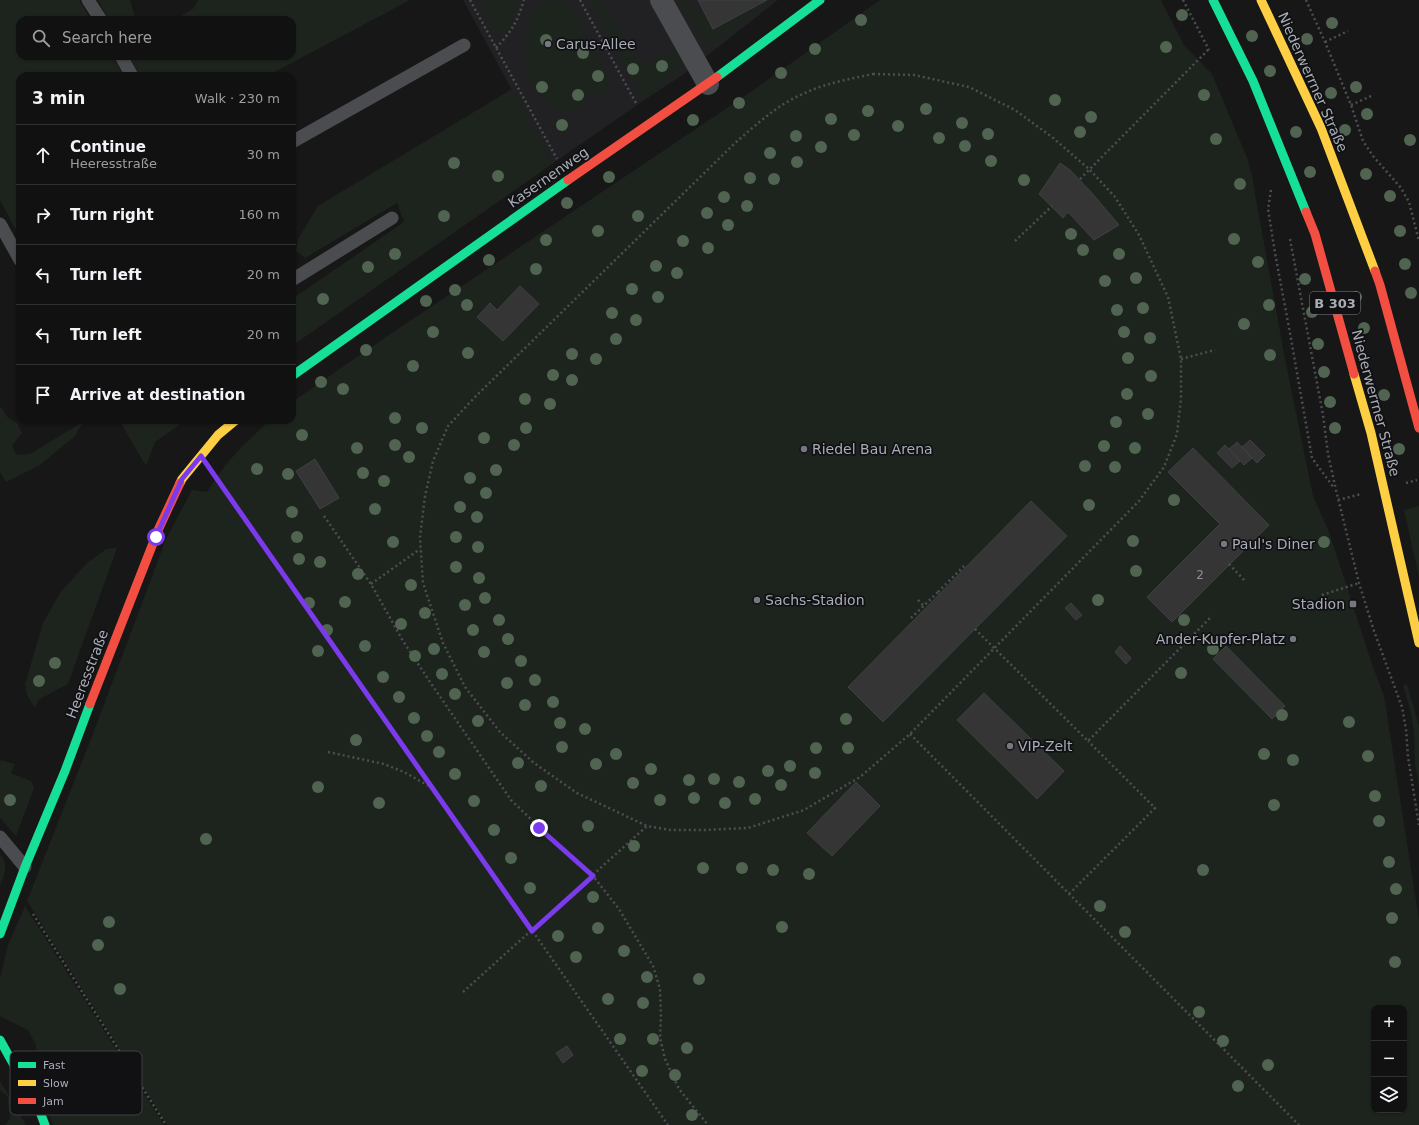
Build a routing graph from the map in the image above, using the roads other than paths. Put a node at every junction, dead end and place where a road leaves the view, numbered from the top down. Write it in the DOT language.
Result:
graph roads {
  1 [pos="88,0"];
  2 [pos="661,0"];
  3 [pos="820,0"];
  4 [pos="1213,0"];
  5 [pos="1261,0"];
  6 [pos="98,16"];
  7 [pos="464,45"];
  8 [pos="123,60"];
  9 [pos="130,72"];
  10 [pos="708,84"];
  11 [pos="296,140"];
  12 [pos="392,218"];
  13 [pos="0,224"];
  14 [pos="16,253"];
  15 [pos="296,278"];
  16 [pos="296,373"];
  17 [pos="231,424"];
  18 [pos="1419,428"];
  19 [pos="1419,642"];
  20 [pos="0,837"];
  21 [pos="25,867"];
  22 [pos="0,934"];
  23 [pos="0,1040"];
  24 [pos="10,1058"];
  25 [pos="41,1115"];
  26 [pos="45,1125"];
  1 -- 6 [label="lane"];
  2 -- 10 [label="street"];
  3 -- 10 [label="street, Kasernenweg"];
  4 -- 19 [label="street, Niederwerrner Straße / B 303"];
  5 -- 18 [label="street, Niederwerrner Straße"];
  7 -- 11 [label="lane"];
  8 -- 9 [label="lane"];
  10 -- 16 [label="street, Kasernenweg"];
  12 -- 15 [label="lane"];
  13 -- 14 [label="lane"];
  17 -- 21 [label="street, Heeresstraße"];
  20 -- 21 [label="lane"];
  21 -- 22 [label="street, Heeresstraße"];
  23 -- 24 [label="street"];
  25 -- 26 [label="street"];
}
